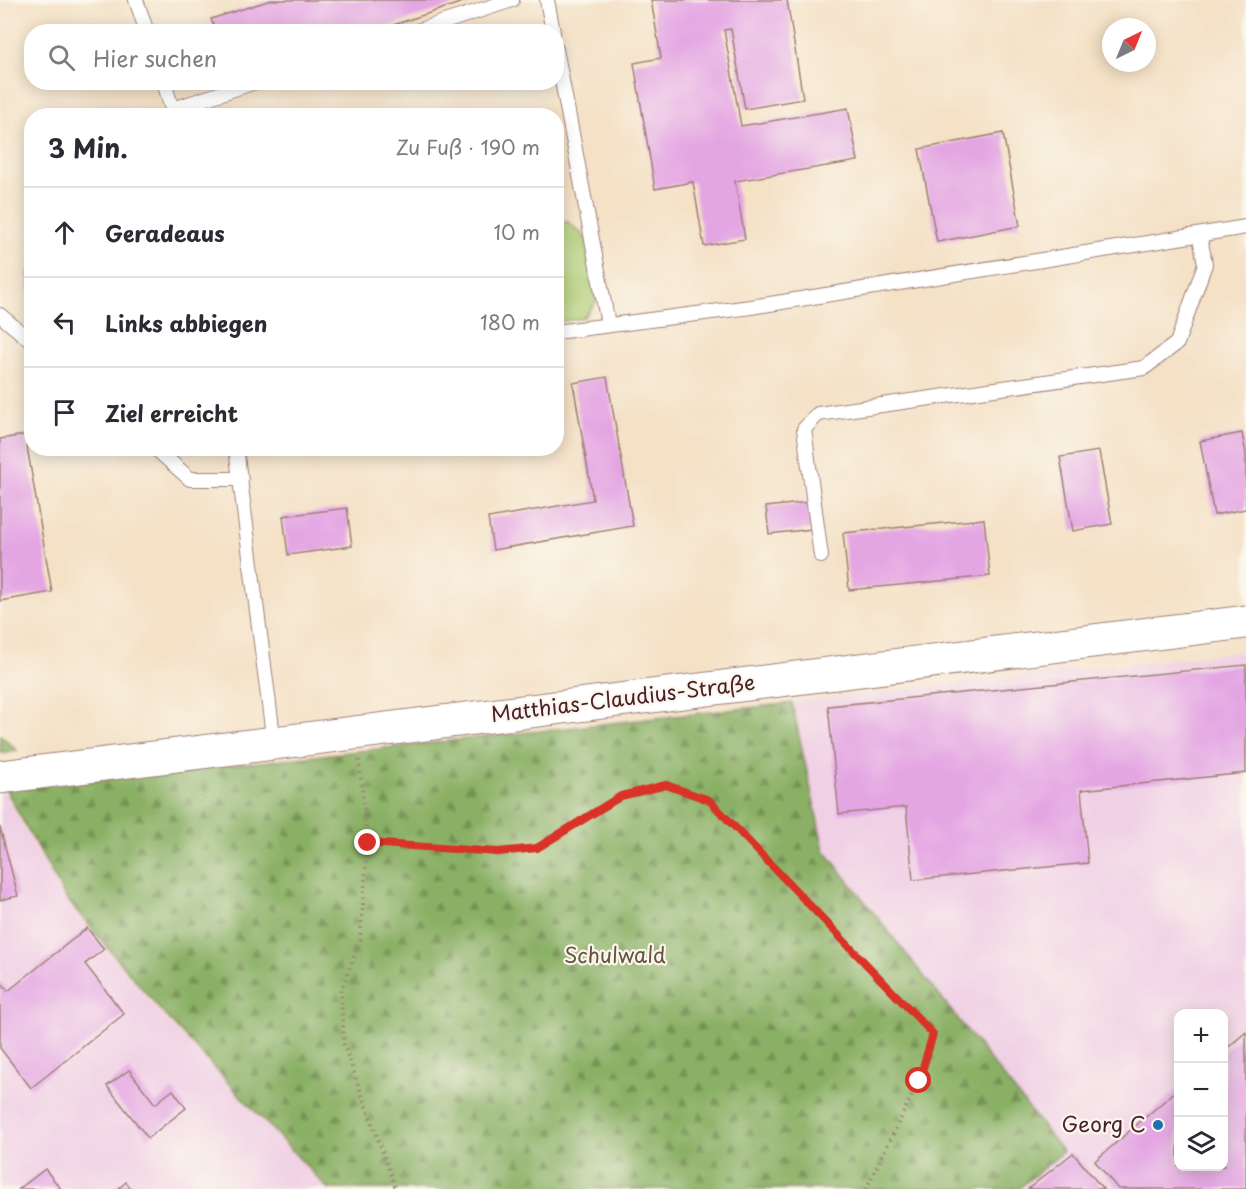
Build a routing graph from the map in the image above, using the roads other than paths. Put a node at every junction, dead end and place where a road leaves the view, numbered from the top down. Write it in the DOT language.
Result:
graph roads {
  1 [pos="136,0"];
  2 [pos="512,0"];
  3 [pos="547,0"];
  4 [pos="144,24"];
  5 [pos="438,24"];
  6 [pos="552,24"];
  7 [pos="167,90"];
  8 [pos="233,90"];
  9 [pos="564,90"];
  10 [pos="173,108"];
  11 [pos="185,108"];
  12 [pos="1246,228"];
  13 [pos="1200,237"];
  14 [pos="0,315"];
  15 [pos="608,324"];
  16 [pos="564,331"];
  17 [pos="24,335"];
  18 [pos="164,456"];
  19 [pos="237,456"];
  20 [pos="241,479"];
  21 [pos="821,556"];
  22 [pos="1246,622"];
  23 [pos="273,743"];
  24 [pos="0,777"];
  1 -- 4 [label="lane"];
  2 -- 5 [label="lane"];
  3 -- 6 [label="lane"];
  7 -- 10 [label="lane"];
  8 -- 11 [label="lane"];
  9 -- 15 [label="lane"];
  12 -- 13 [label="lane"];
  13 -- 15 [label="lane"];
  13 -- 21 [label="lane"];
  14 -- 17 [label="lane"];
  15 -- 16 [label="lane"];
  18 -- 20 [label="lane"];
  19 -- 20 [label="lane"];
  20 -- 23 [label="lane"];
  22 -- 23 [label="street, Matthias-Claudius-Straße"];
  23 -- 24 [label="street, Matthias-Claudius-Straße"];
}
